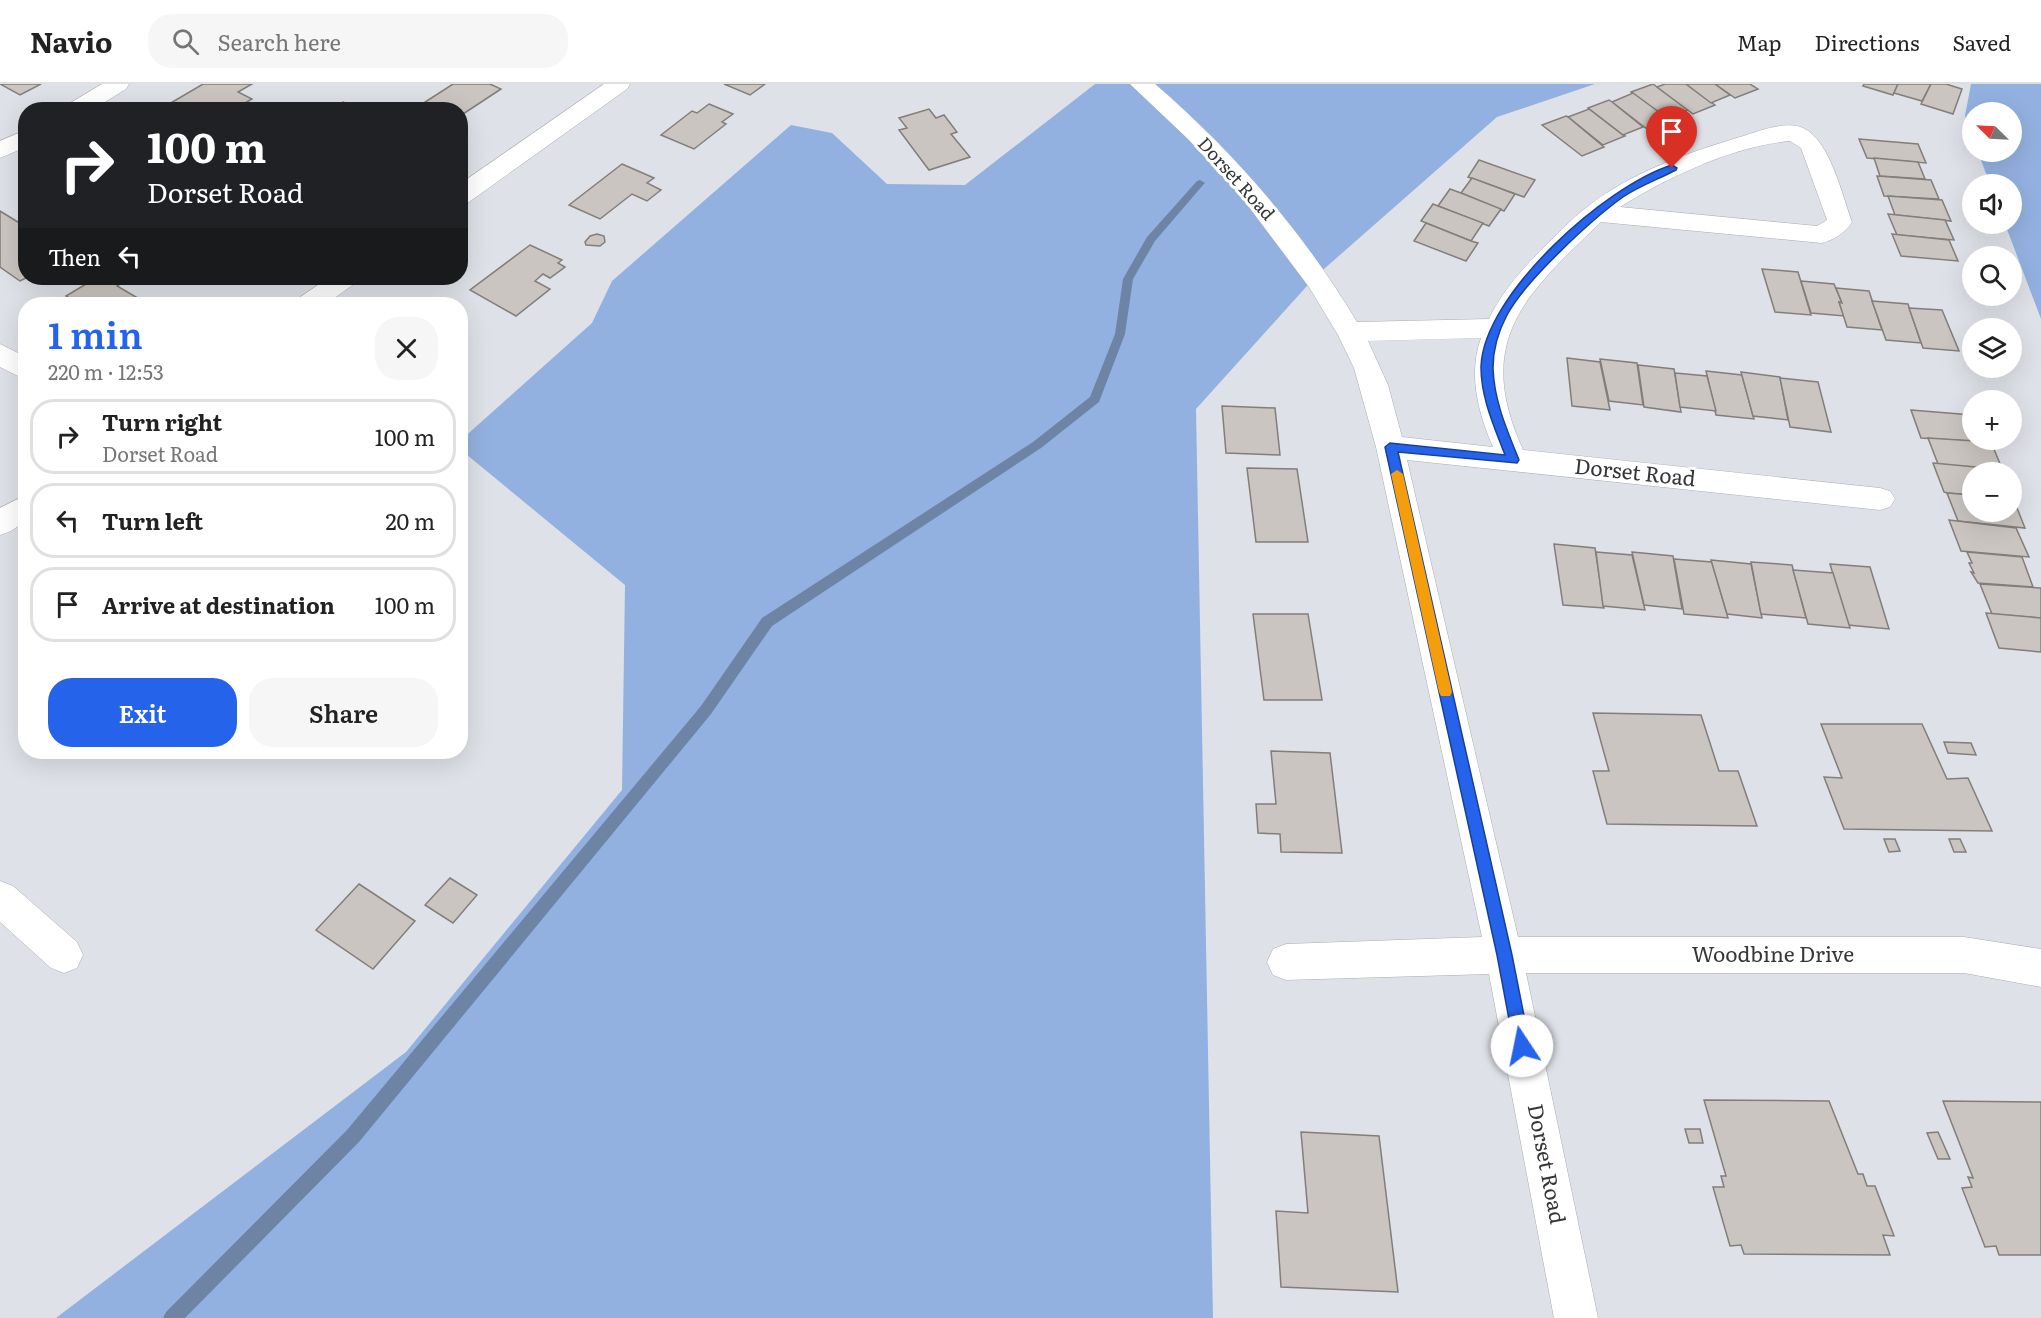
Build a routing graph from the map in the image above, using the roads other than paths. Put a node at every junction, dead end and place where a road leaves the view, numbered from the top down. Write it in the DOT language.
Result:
graph roads {
  1 [pos="118,84"];
  2 [pos="619,84"];
  3 [pos="1141,84"];
  4 [pos="88,102"];
  5 [pos="18,141"];
  6 [pos="0,151"];
  7 [pos="468,190"];
  8 [pos="1595,213"];
  9 [pos="335,285"];
  10 [pos="318,297"];
  11 [pos="1496,328"];
  12 [pos="1350,332"];
  13 [pos="0,354"];
  14 [pos="18,365"];
  15 [pos="1390,447"];
  16 [pos="1513,460"];
  17 [pos="1880,499"];
  18 [pos="18,511"];
  19 [pos="0,523"];
  20 [pos="0,898"];
  21 [pos="64,955"];
  22 [pos="1504,955"];
  23 [pos="1287,962"];
  24 [pos="2041,968"];
  25 [pos="1576,1318"];
  1 -- 4 [label="street"];
  2 -- 7 [label="street"];
  3 -- 12 [label="street, Dorset Road"];
  5 -- 6 [label="street"];
  8 -- 8 [label="street"];
  8 -- 11 [label="street"];
  9 -- 10 [label="street"];
  11 -- 12 [label="street"];
  11 -- 16 [label="street"];
  12 -- 15 [label="street, Dorset Road"];
  13 -- 14 [label="street"];
  15 -- 16 [label="street, Dorset Road"];
  15 -- 22 [label="street, Dorset Road"];
  16 -- 17 [label="street, Dorset Road"];
  18 -- 19 [label="street"];
  20 -- 21 [label="street"];
  22 -- 23 [label="street, Woodbine Drive"];
  22 -- 24 [label="street, Woodbine Drive"];
  22 -- 25 [label="street, Dorset Road"];
}
